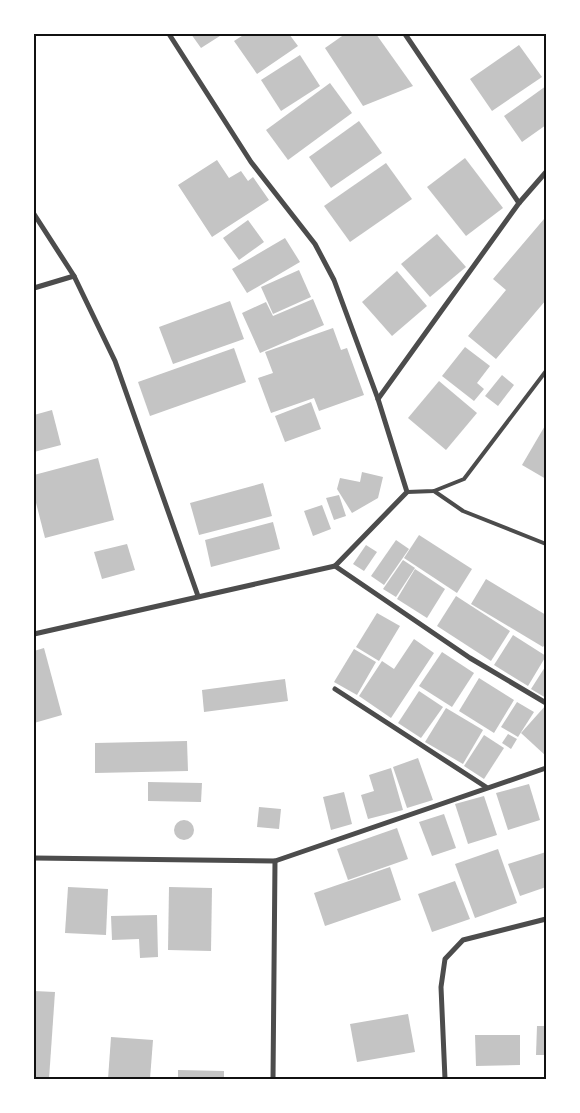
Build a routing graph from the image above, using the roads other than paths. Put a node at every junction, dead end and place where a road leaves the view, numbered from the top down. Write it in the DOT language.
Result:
graph roads {
  1 [pos="169,34"];
  2 [pos="405,34"];
  3 [pos="546,172"];
  4 [pos="519,203"];
  5 [pos="34,214"];
  6 [pos="74,276"];
  7 [pos="34,288"];
  8 [pos="546,371"];
  9 [pos="378,398"];
  10 [pos="434,491"];
  11 [pos="407,492"];
  12 [pos="546,544"];
  13 [pos="335,566"];
  14 [pos="198,596"];
  15 [pos="34,634"];
  16 [pos="335,690"];
  17 [pos="546,704"];
  18 [pos="546,768"];
  19 [pos="486,788"];
  20 [pos="34,858"];
  21 [pos="275,861"];
  22 [pos="546,919"];
  23 [pos="273,1079"];
  24 [pos="445,1079"];
  1 -- 9 [label="street"];
  2 -- 4 [label="street"];
  3 -- 4 [label="street"];
  4 -- 9 [label="street"];
  5 -- 6 [label="street"];
  6 -- 7 [label="street"];
  6 -- 14 [label="street"];
  8 -- 10 [label="lane"];
  9 -- 11 [label="street"];
  10 -- 11 [label="lane"];
  10 -- 12 [label="lane"];
  11 -- 13 [label="street"];
  13 -- 14 [label="street"];
  13 -- 17 [label="street"];
  14 -- 15 [label="street"];
  16 -- 19 [label="street"];
  18 -- 19 [label="street"];
  19 -- 21 [label="street"];
  20 -- 21 [label="street"];
  21 -- 23 [label="street"];
  22 -- 24 [label="street"];
}
